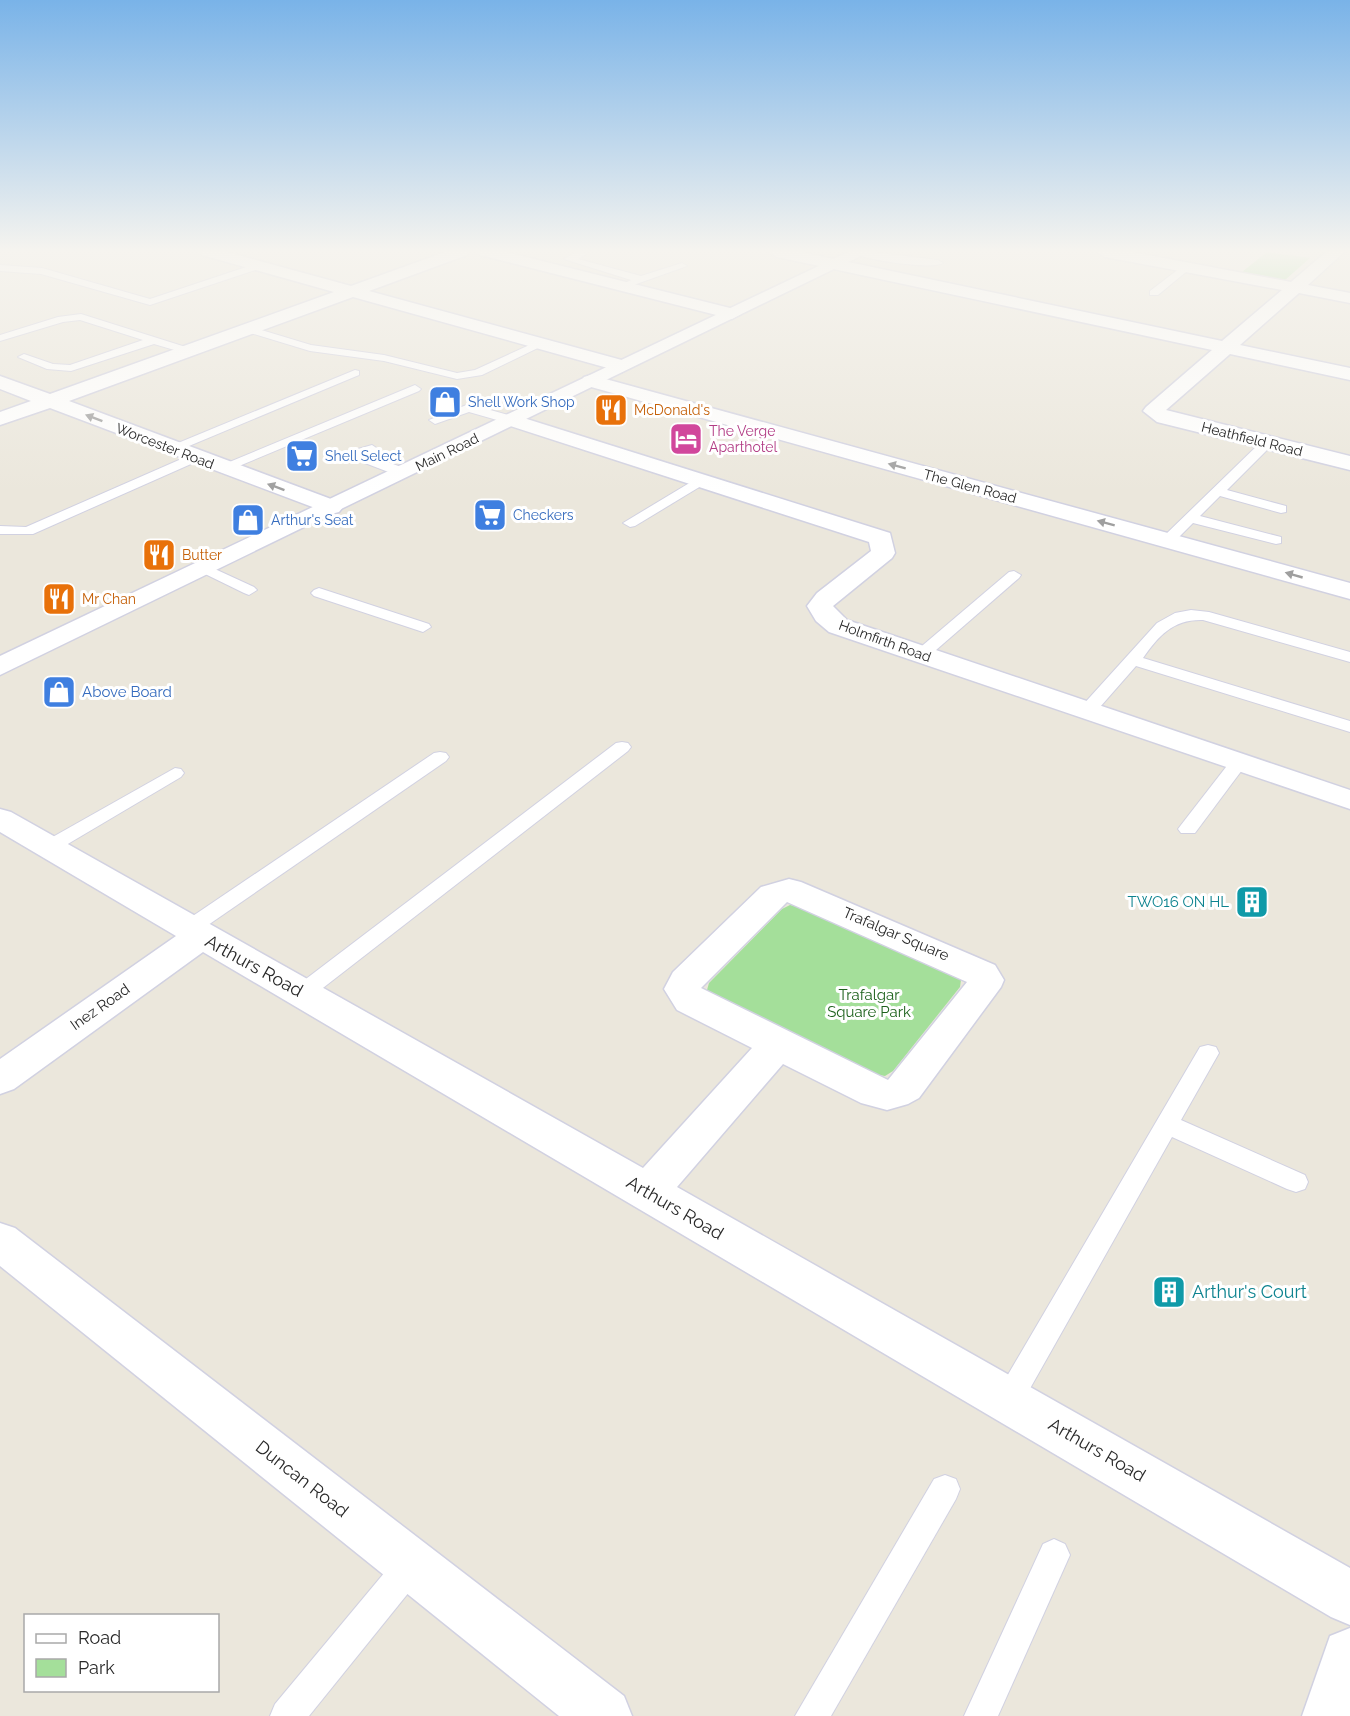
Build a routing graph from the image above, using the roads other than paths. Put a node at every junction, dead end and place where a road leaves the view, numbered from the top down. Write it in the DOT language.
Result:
graph roads {
  1 [pos="19,332"];
  2 [pos="130,332"];
  3 [pos="240,332"];
  4 [pos="258,332"];
  5 [pos="496,332"];
  6 [pos="694,332"];
  7 [pos="1150,332"];
  8 [pos="1244,332"];
  9 [pos="0,338"];
  10 [pos="154,340"];
  11 [pos="540,344"];
  12 [pos="1225,348"];
  13 [pos="188,351"];
  14 [pos="24,357"];
  15 [pos="622,366"];
  16 [pos="355,373"];
  17 [pos="1350,374"];
  18 [pos="591,381"];
  19 [pos="0,382"];
  20 [pos="415,389"];
  21 [pos="50,401"];
  22 [pos="0,418"];
  23 [pos="435,420"];
  24 [pos="511,420"];
  25 [pos="1267,443"];
  26 [pos="172,448"];
  27 [pos="372,448"];
  28 [pos="195,457"];
  29 [pos="1350,463"];
  30 [pos="222,468"];
  31 [pos="404,473"];
  32 [pos="701,480"];
  33 [pos="1220,492"];
  34 [pos="332,507"];
  35 [pos="1281,509"];
  36 [pos="1191,518"];
  37 [pos="630,523"];
  38 [pos="0,530"];
  39 [pos="1168,540"];
  40 [pos="1276,540"];
  41 [pos="204,568"];
  42 [pos="1014,575"];
  43 [pos="249,590"];
  44 [pos="1350,591"];
  45 [pos="319,593"];
  46 [pos="423,627"];
  47 [pos="922,654"];
  48 [pos="1350,657"];
  49 [pos="1133,660"];
  50 [pos="0,667"];
  51 [pos="1087,711"];
  52 [pos="1350,727"];
  53 [pos="622,747"];
  54 [pos="440,757"];
  55 [pos="1239,762"];
  56 [pos="175,773"];
  57 [pos="1350,800"];
  58 [pos="0,819"];
  59 [pos="1188,829"];
  60 [pos="49,847"];
  61 [pos="194,932"];
  62 [pos="302,993"];
  63 [pos="778,1044"];
  64 [pos="1208,1053"];
  65 [pos="0,1079"];
  66 [pos="1167,1124"];
  67 [pos="1296,1182"];
  68 [pos="647,1192"];
  69 [pos="0,1241"];
  70 [pos="1009,1399"];
  71 [pos="945,1489"];
  72 [pos="1053,1554"];
  73 [pos="411,1565"];
  74 [pos="1350,1598"];
  75 [pos="287,1716"];
  76 [pos="604,1716"];
  77 [pos="812,1716"];
  78 [pos="981,1716"];
  1 -- 9 [label="lane"];
  2 -- 10 [label="lane"];
  3 -- 13 [label="street"];
  4 -- 11 [label="lane"];
  5 -- 11 [label="street"];
  6 -- 15 [label="street, Main Road"];
  7 -- 12 [label="street"];
  8 -- 12 [label="street"];
  10 -- 13 [label="lane"];
  10 -- 14 [label="lane"];
  11 -- 15 [label="street"];
  12 -- 17 [label="street"];
  12 -- 25 [label="street, Heathfield Road"];
  13 -- 21 [label="street"];
  15 -- 18 [label="street, Main Road"];
  16 -- 26 [label="lane"];
  18 -- 24 [label="street, Main Road"];
  39 -- 18 [label="street, The Glen Road, one-way"];
  19 -- 21 [label="street, Worcester Road"];
  20 -- 30 [label="lane"];
  21 -- 22 [label="street"];
  26 -- 21 [label="street, Worcester Road, one-way"];
  23 -- 24 [label="lane"];
  24 -- 31 [label="street, Main Road"];
  24 -- 32 [label="street, Holmfirth Road"];
  25 -- 29 [label="street, Heathfield Road"];
  25 -- 33 [label="lane"];
  26 -- 28 [label="street, Worcester Road"];
  27 -- 31 [label="lane"];
  28 -- 30 [label="street, Worcester Road"];
  28 -- 38 [label="lane"];
  34 -- 30 [label="street, Worcester Road, one-way"];
  31 -- 34 [label="street, Main Road"];
  32 -- 37 [label="lane"];
  32 -- 47 [label="street, Holmfirth Road"];
  33 -- 35 [label="lane"];
  33 -- 36 [label="lane"];
  34 -- 41 [label="street, Main Road"];
  36 -- 39 [label="lane"];
  36 -- 40 [label="lane"];
  44 -- 39 [label="street, The Glen Road, one-way"];
  41 -- 43 [label="lane"];
  41 -- 50 [label="street, Main Road"];
  42 -- 47 [label="lane"];
  45 -- 46 [label="lane"];
  47 -- 51 [label="street, Holmfirth Road"];
  48 -- 49 [label="lane"];
  49 -- 51 [label="lane"];
  49 -- 52 [label="lane"];
  51 -- 55 [label="street, Holmfirth Road"];
  53 -- 62 [label="lane"];
  54 -- 61 [label="lane"];
  55 -- 57 [label="street, Holmfirth Road"];
  55 -- 59 [label="lane"];
  56 -- 60 [label="lane"];
  58 -- 60 [label="street, Arthurs Road"];
  60 -- 61 [label="street, Arthurs Road"];
  61 -- 62 [label="street, Arthurs Road"];
  61 -- 65 [label="street, Inez Road"];
  62 -- 68 [label="street, Arthurs Road"];
  63 -- 63 [label="street, Trafalgar Square"];
  63 -- 68 [label="street"];
  64 -- 66 [label="lane"];
  66 -- 67 [label="lane"];
  66 -- 70 [label="lane"];
  68 -- 70 [label="street, Arthurs Road"];
  69 -- 73 [label="street, Duncan Road"];
  70 -- 74 [label="street, Arthurs Road"];
  71 -- 77 [label="lane"];
  72 -- 78 [label="lane"];
  73 -- 75 [label="lane"];
  73 -- 76 [label="street, Duncan Road"];
}
